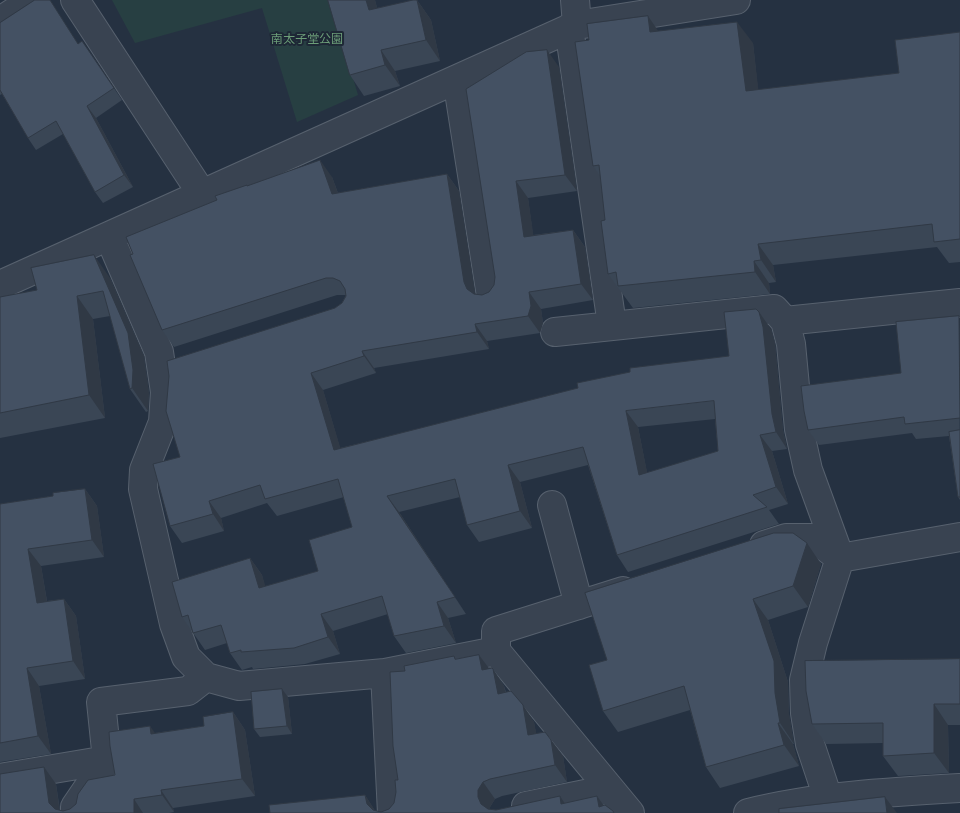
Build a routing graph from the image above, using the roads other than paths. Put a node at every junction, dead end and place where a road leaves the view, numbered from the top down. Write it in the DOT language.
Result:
graph roads {
  1 [pos="33,0"];
  2 [pos="75,0"];
  3 [pos="736,0"];
  4 [pos="574,18"];
  5 [pos="0,21"];
  6 [pos="457,79"];
  7 [pos="202,194"];
  8 [pos="108,236"];
  9 [pos="0,285"];
  10 [pos="490,296"];
  11 [pos="960,303"];
  12 [pos="785,322"];
  13 [pos="612,325"];
  14 [pos="554,332"];
  15 [pos="552,505"];
  16 [pos="960,537"];
  17 [pos="739,553"];
  18 [pos="840,558"];
  19 [pos="645,584"];
  20 [pos="579,605"];
  21 [pos="496,651"];
  22 [pos="385,674"];
  23 [pos="206,677"];
  24 [pos="107,760"];
  25 [pos="0,778"];
  26 [pos="960,788"];
  27 [pos="610,789"];
  28 [pos="828,798"];
  29 [pos="505,811"];
  30 [pos="76,813"];
  31 [pos="392,813"];
  32 [pos="630,813"];
  33 [pos="748,813"];
  1 -- 5 [label="street"];
  2 -- 7 [label="street"];
  3 -- 4 [label="street"];
  4 -- 6 [label="street"];
  4 -- 13 [label="street"];
  6 -- 7 [label="street"];
  6 -- 10 [label="street"];
  7 -- 8 [label="street"];
  8 -- 9 [label="street"];
  8 -- 23 [label="street"];
  11 -- 12 [label="street"];
  12 -- 13 [label="street"];
  12 -- 18 [label="street"];
  13 -- 14 [label="street"];
  15 -- 20 [label="street"];
  16 -- 18 [label="street"];
  17 -- 18 [label="street"];
  18 -- 28 [label="street"];
  19 -- 20 [label="street"];
  20 -- 21 [label="street"];
  21 -- 22 [label="street"];
  21 -- 27 [label="street"];
  22 -- 23 [label="street"];
  22 -- 31 [label="street"];
  23 -- 24 [label="street"];
  24 -- 25 [label="street"];
  24 -- 30 [label="street"];
  26 -- 28 [label="street"];
  27 -- 29 [label="street"];
  27 -- 32 [label="street"];
  28 -- 33 [label="street"];
}
